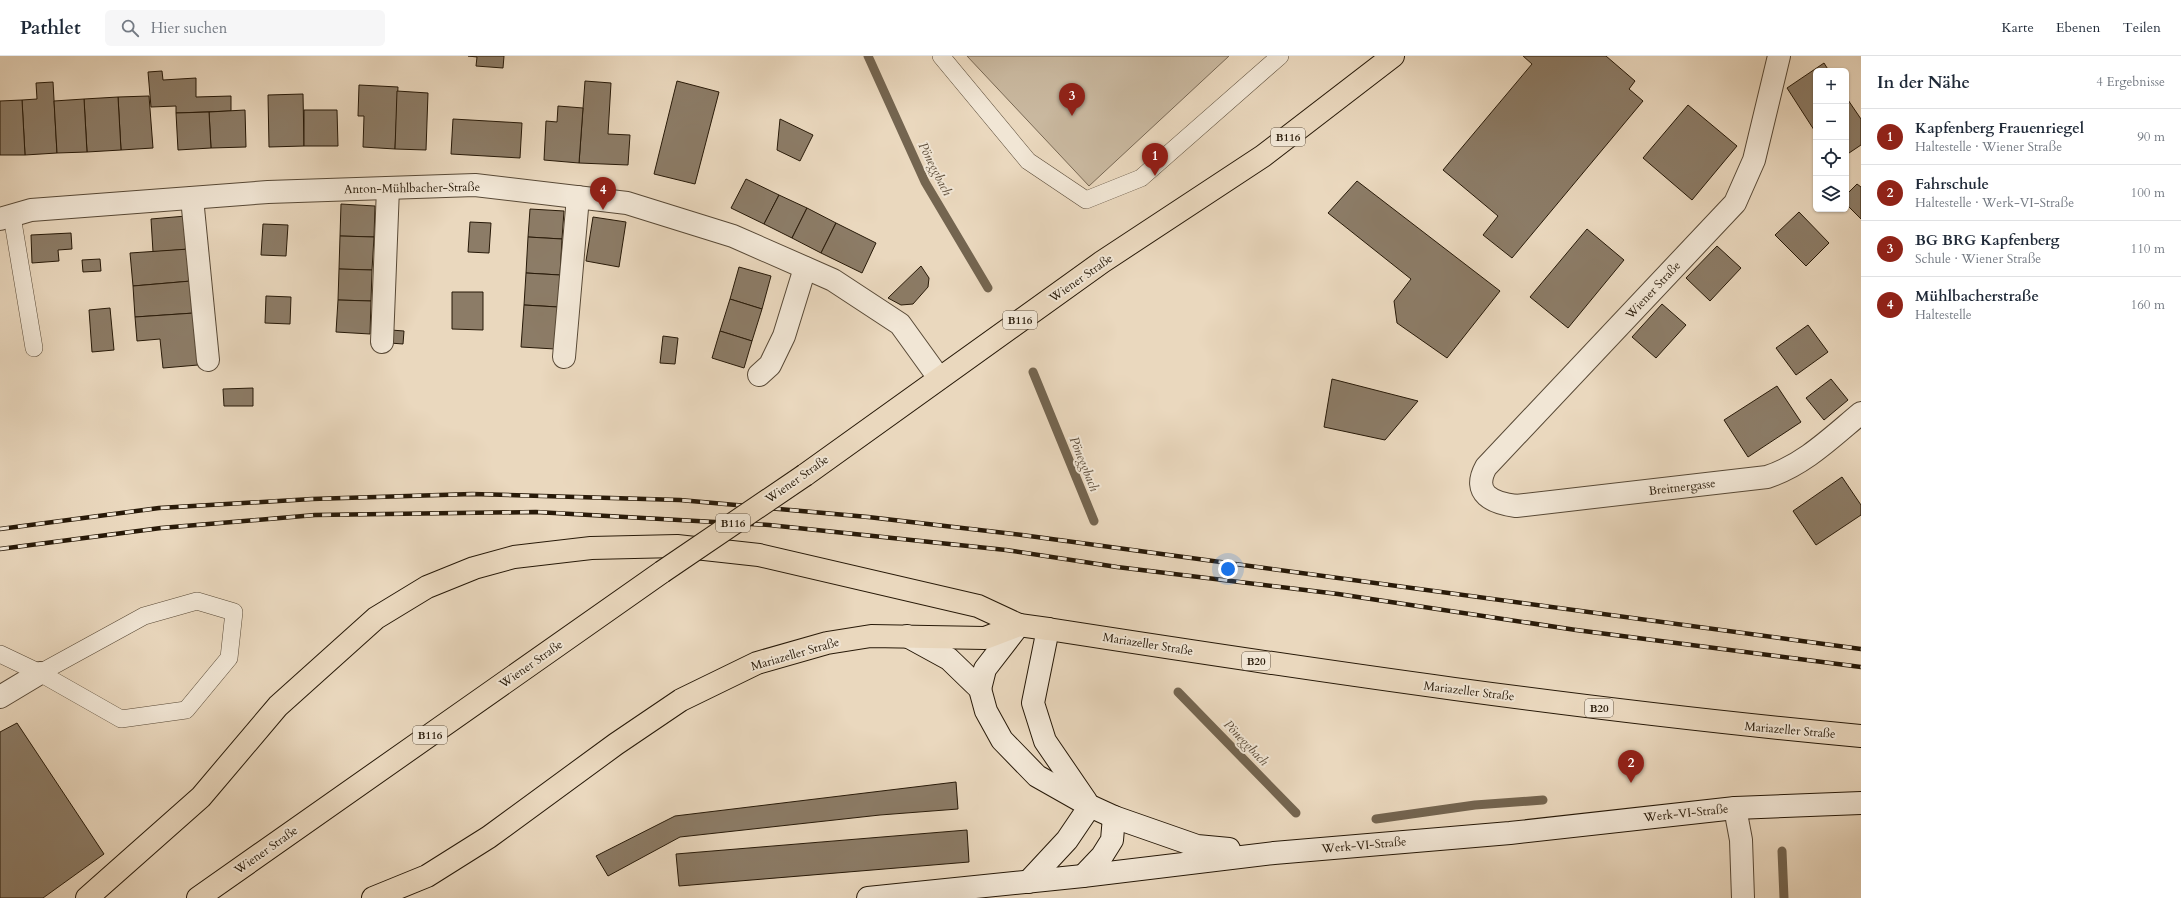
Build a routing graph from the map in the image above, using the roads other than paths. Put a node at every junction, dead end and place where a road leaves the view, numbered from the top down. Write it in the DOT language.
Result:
graph roads {
  1 [pos="941,56"];
  2 [pos="1280,56"];
  3 [pos="1393,56"];
  4 [pos="1779,56"];
  5 [pos="388,188"];
  6 [pos="578,197"];
  7 [pos="192,198"];
  8 [pos="6,218"];
  9 [pos="805,268"];
  10 [pos="382,342"];
  11 [pos="34,348"];
  12 [pos="564,358"];
  13 [pos="208,360"];
  14 [pos="759,374"];
  15 [pos="939,378"];
  16 [pos="1861,413"];
  17 [pos="1486,495"];
  18 [pos="1019,625"];
  19 [pos="1048,629"];
  20 [pos="907,636"];
  21 [pos="0,654"];
  22 [pos="40,673"];
  23 [pos="980,689"];
  24 [pos="0,697"];
  25 [pos="1861,736"];
  26 [pos="1861,803"];
  27 [pos="1090,806"];
  28 [pos="1735,808"];
  29 [pos="1114,817"];
  30 [pos="1274,853"];
  31 [pos="1083,876"];
  32 [pos="1028,882"];
  33 [pos="87,898"];
  34 [pos="198,898"];
  35 [pos="373,898"];
  36 [pos="868,898"];
  37 [pos="1743,898"];
  1 -- 2 [label="lane"];
  3 -- 15 [label="main road, Wiener Straße / B116"];
  4 -- 17 [label="street, Wiener Straße"];
  5 -- 6 [label="street, Anton-Mühlbacher-Straße"];
  5 -- 7 [label="street, Anton-Mühlbacher-Straße"];
  5 -- 10 [label="street"];
  6 -- 9 [label="street, Anton-Mühlbacher-Straße"];
  6 -- 12 [label="street"];
  7 -- 8 [label="street, Anton-Mühlbacher-Straße"];
  7 -- 13 [label="street"];
  8 -- 11 [label="lane"];
  9 -- 14 [label="street"];
  9 -- 15 [label="street, Anton-Mühlbacher-Straße"];
  15 -- 34 [label="main road, Wiener Straße / B116, bridge"];
  16 -- 17 [label="street, Breitnergasse"];
  18 -- 19 [label="main road, Mariazeller Straße / B20"];
  18 -- 20 [label="main road, Mariazeller Straße"];
  18 -- 23 [label="street"];
  18 -- 33 [label="main road"];
  19 -- 25 [label="main road, Mariazeller Straße / B20"];
  19 -- 27 [label="street"];
  20 -- 23 [label="street"];
  20 -- 35 [label="main road, Mariazeller Straße"];
  21 -- 22 [label="lane"];
  22 -- 22 [label="lane"];
  22 -- 24 [label="street"];
  23 -- 27 [label="street"];
  26 -- 28 [label="street, Werk-VI-Straße"];
  27 -- 29 [label="street"];
  27 -- 32 [label="street"];
  28 -- 30 [label="street, Werk-VI-Straße"];
  28 -- 37 [label="street"];
  29 -- 30 [label="street"];
  29 -- 31 [label="street"];
  30 -- 31 [label="street, Werk-VI-Straße"];
  31 -- 32 [label="street, Werk-VI-Straße"];
  32 -- 36 [label="street, Werk-VI-Straße"];
}
